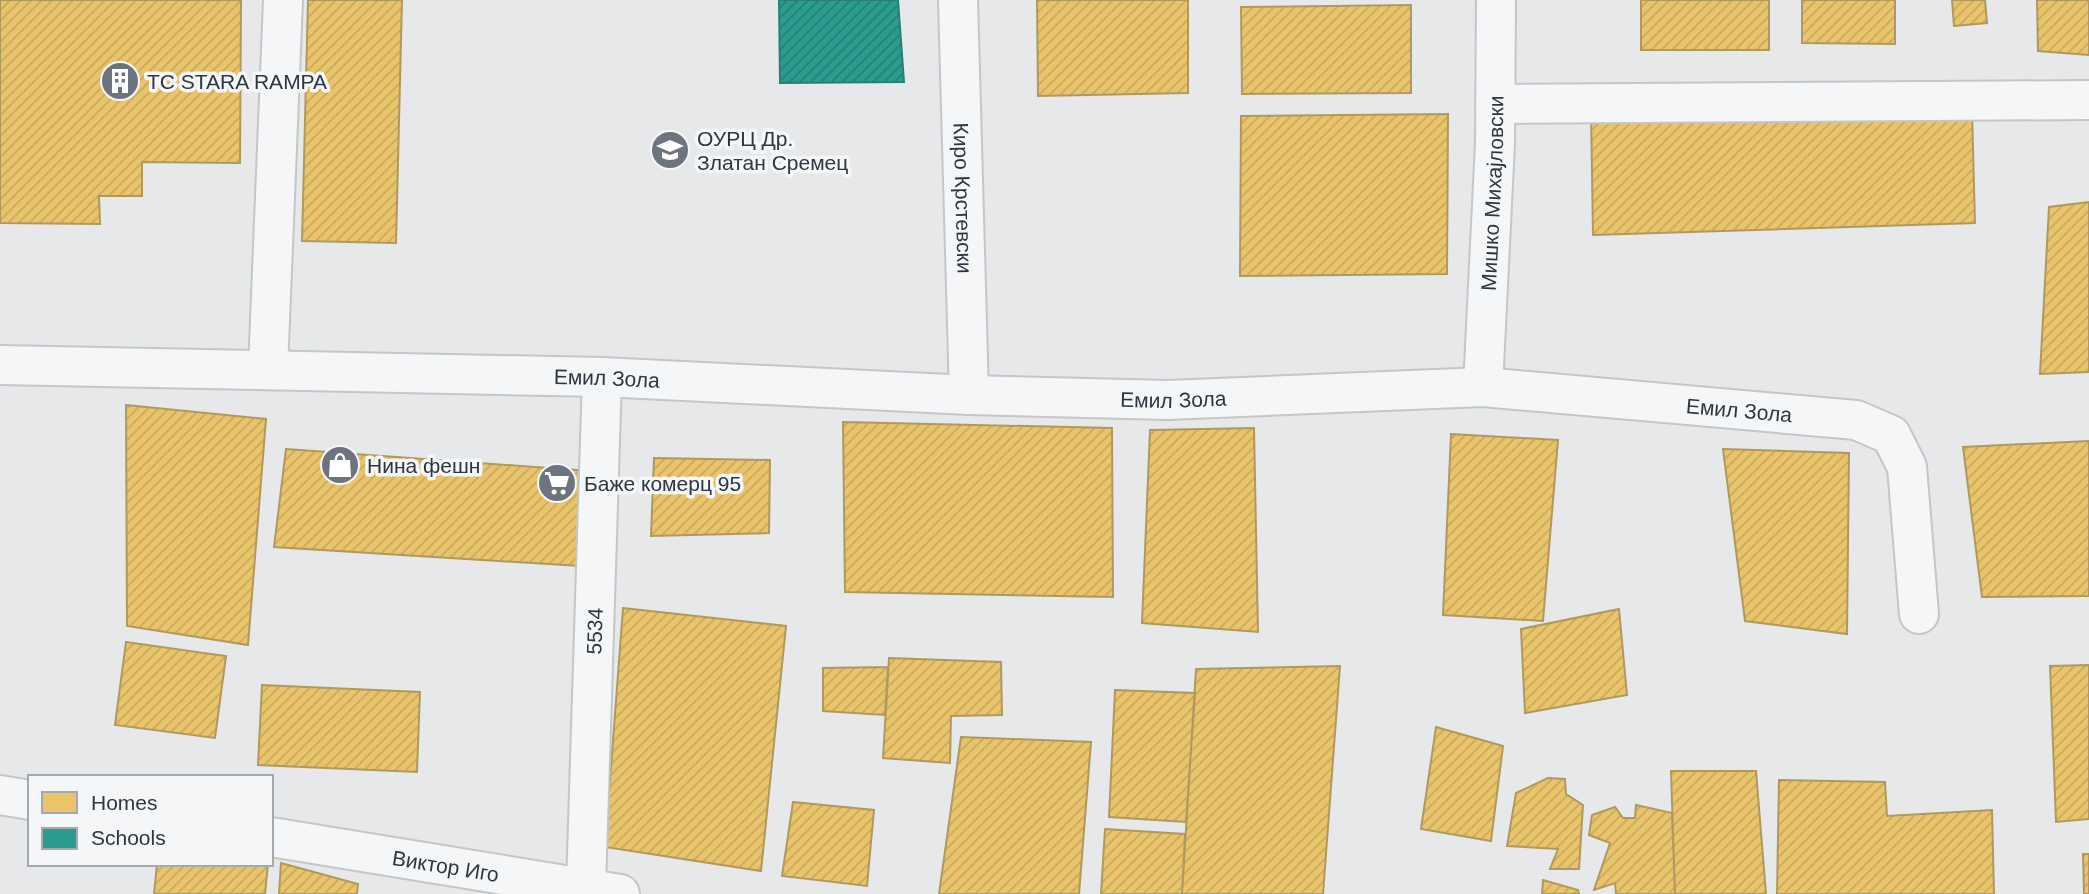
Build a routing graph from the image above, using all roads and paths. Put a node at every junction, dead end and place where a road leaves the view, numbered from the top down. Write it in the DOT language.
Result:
graph roads {
  1 [pos="283,0"];
  2 [pos="958,0"];
  3 [pos="1496,0"];
  4 [pos="2089,100"];
  5 [pos="1495,104"];
  6 [pos="0,365"];
  7 [pos="268,369"];
  8 [pos="602,377"];
  9 [pos="1483,387"];
  10 [pos="970,395"];
  11 [pos="1919,614"];
  12 [pos="0,795"];
  13 [pos="28,800"];
  14 [pos="273,837"];
  15 [pos="603,891"];
  1 -- 7 [label="street"];
  2 -- 10 [label="street, Киро Крстевски"];
  3 -- 5 [label="street, Мишко Михајловски"];
  4 -- 5 [label="street"];
  5 -- 9 [label="street, Мишко Михајловски"];
  6 -- 7 [label="street, Емил Зола"];
  7 -- 8 [label="street, Емил Зола"];
  8 -- 10 [label="street, Емил Зола"];
  8 -- 15 [label="street, 5534"];
  9 -- 10 [label="street, Емил Зола"];
  9 -- 11 [label="street, Емил Зола"];
  12 -- 13 [label="street"];
  14 -- 15 [label="street, Виктор Иго"];
}
